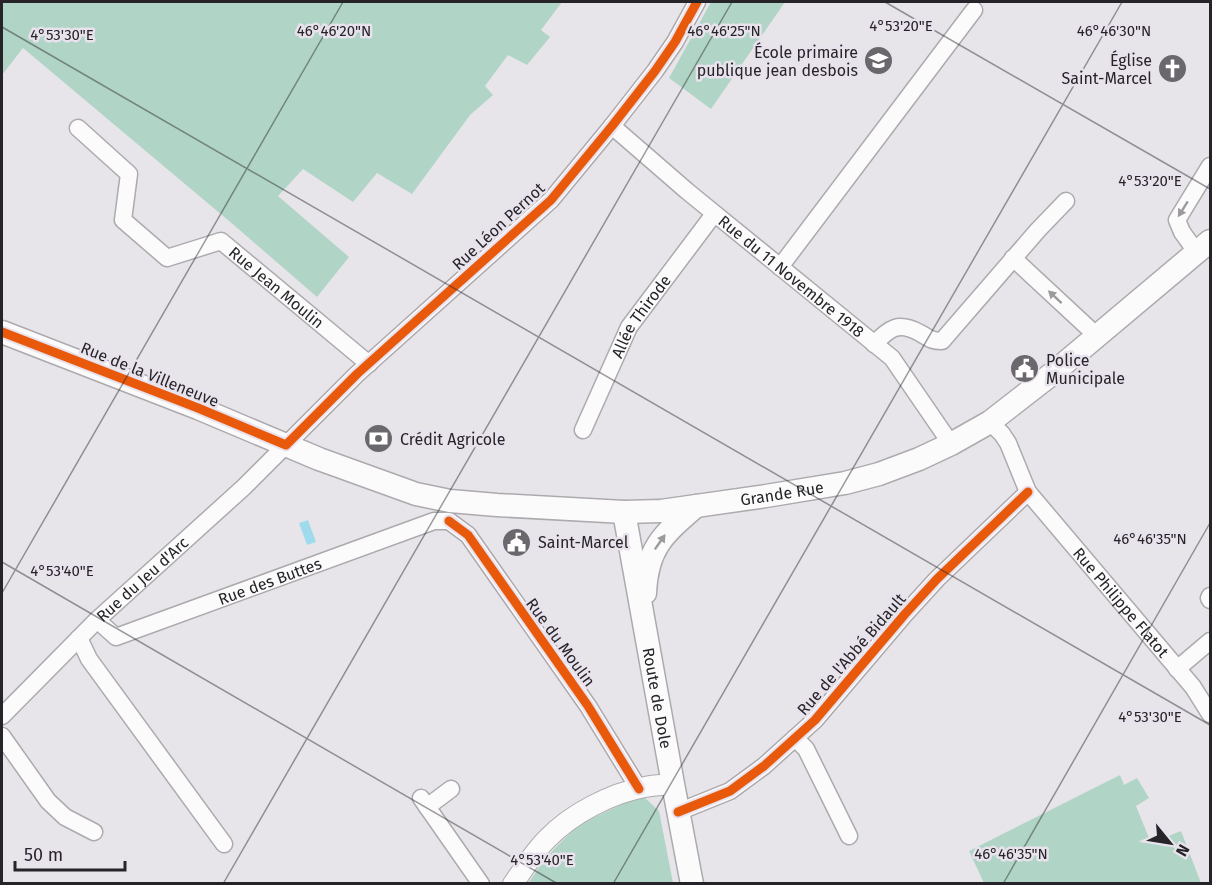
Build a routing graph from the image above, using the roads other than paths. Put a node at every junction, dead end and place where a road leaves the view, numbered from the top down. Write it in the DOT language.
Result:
graph roads {
  1 [pos="697,2"];
  2 [pos="974,10"];
  3 [pos="612,126"];
  4 [pos="78,128"];
  5 [pos="1210,166"];
  6 [pos="1066,201"];
  7 [pos="714,214"];
  8 [pos="1204,247"];
  9 [pos="1013,258"];
  10 [pos="780,267"];
  11 [pos="2,332"];
  12 [pos="1097,336"];
  13 [pos="873,344"];
  14 [pos="369,364"];
  15 [pos="990,422"];
  16 [pos="584,430"];
  17 [pos="951,444"];
  18 [pos="286,445"];
  19 [pos="1028,492"];
  20 [pos="696,506"];
  21 [pos="624,512"];
  22 [pos="449,521"];
  23 [pos="644,618"];
  24 [pos="97,620"];
  25 [pos="80,638"];
  26 [pos="1210,641"];
  27 [pos="1177,669"];
  28 [pos="5,706"];
  29 [pos="1210,714"];
  30 [pos="2,736"];
  31 [pos="795,738"];
  32 [pos="673,784"];
  33 [pos="451,789"];
  34 [pos="639,789"];
  35 [pos="678,812"];
  36 [pos="94,832"];
  37 [pos="849,836"];
  38 [pos="224,844"];
  39 [pos="481,884"];
  40 [pos="513,884"];
  41 [pos="692,884"];
  1 -- 3 [label="street, Rue Léon Pernot"];
  2 -- 10 [label="street"];
  3 -- 7 [label="street, Rue du 11 Novembre 1918"];
  3 -- 14 [label="street, Rue Léon Pernot"];
  4 -- 14 [label="street, Rue Jean Moulin"];
  5 -- 8 [label="street, one-way"];
  6 -- 9 [label="street"];
  7 -- 10 [label="street, Rue du 11 Novembre 1918"];
  7 -- 16 [label="street, Allée Thirode"];
  8 -- 12 [label="main road, Grande Rue"];
  12 -- 9 [label="street, one-way"];
  9 -- 13 [label="street"];
  10 -- 13 [label="street, Rue du 11 Novembre 1918"];
  11 -- 18 [label="main road, Rue de la Villeneuve"];
  12 -- 15 [label="main road, Grande Rue"];
  13 -- 17 [label="street, Rue du 11 Novembre 1918"];
  14 -- 18 [label="street, Rue Léon Pernot"];
  15 -- 17 [label="main road, Grande Rue"];
  15 -- 19 [label="street, Rue Philippe Flatot"];
  17 -- 20 [label="main road, Grande Rue"];
  18 -- 21 [label="main road, Grande Rue"];
  18 -- 24 [label="street, Rue du Jeu d'Arc"];
  19 -- 27 [label="street, Rue Philippe Flatot"];
  19 -- 31 [label="street, Rue de l'Abbé Bidault"];
  20 -- 21 [label="main road, Grande Rue"];
  23 -- 20 [label="main road, one-way"];
  21 -- 23 [label="main road, Route de Dole"];
  22 -- 24 [label="street, Rue des Buttes"];
  22 -- 34 [label="street, Rue du Moulin"];
  23 -- 32 [label="main road, Route de Dole"];
  24 -- 25 [label="street, Rue du Jeu d'Arc"];
  25 -- 28 [label="street, Rue du Jeu d'Arc"];
  25 -- 38 [label="street"];
  26 -- 27 [label="street"];
  27 -- 29 [label="street, Rue Philippe Flatot"];
  30 -- 36 [label="street"];
  31 -- 35 [label="street, Rue de l'Abbé Bidault"];
  31 -- 37 [label="street, Rue de l'Abbé Bidault"];
  32 -- 34 [label="street"];
  32 -- 35 [label="main road, Route de Dole"];
  33 -- 39 [label="street"];
  34 -- 40 [label="street"];
  35 -- 41 [label="main road, Route de Dole"];
}
